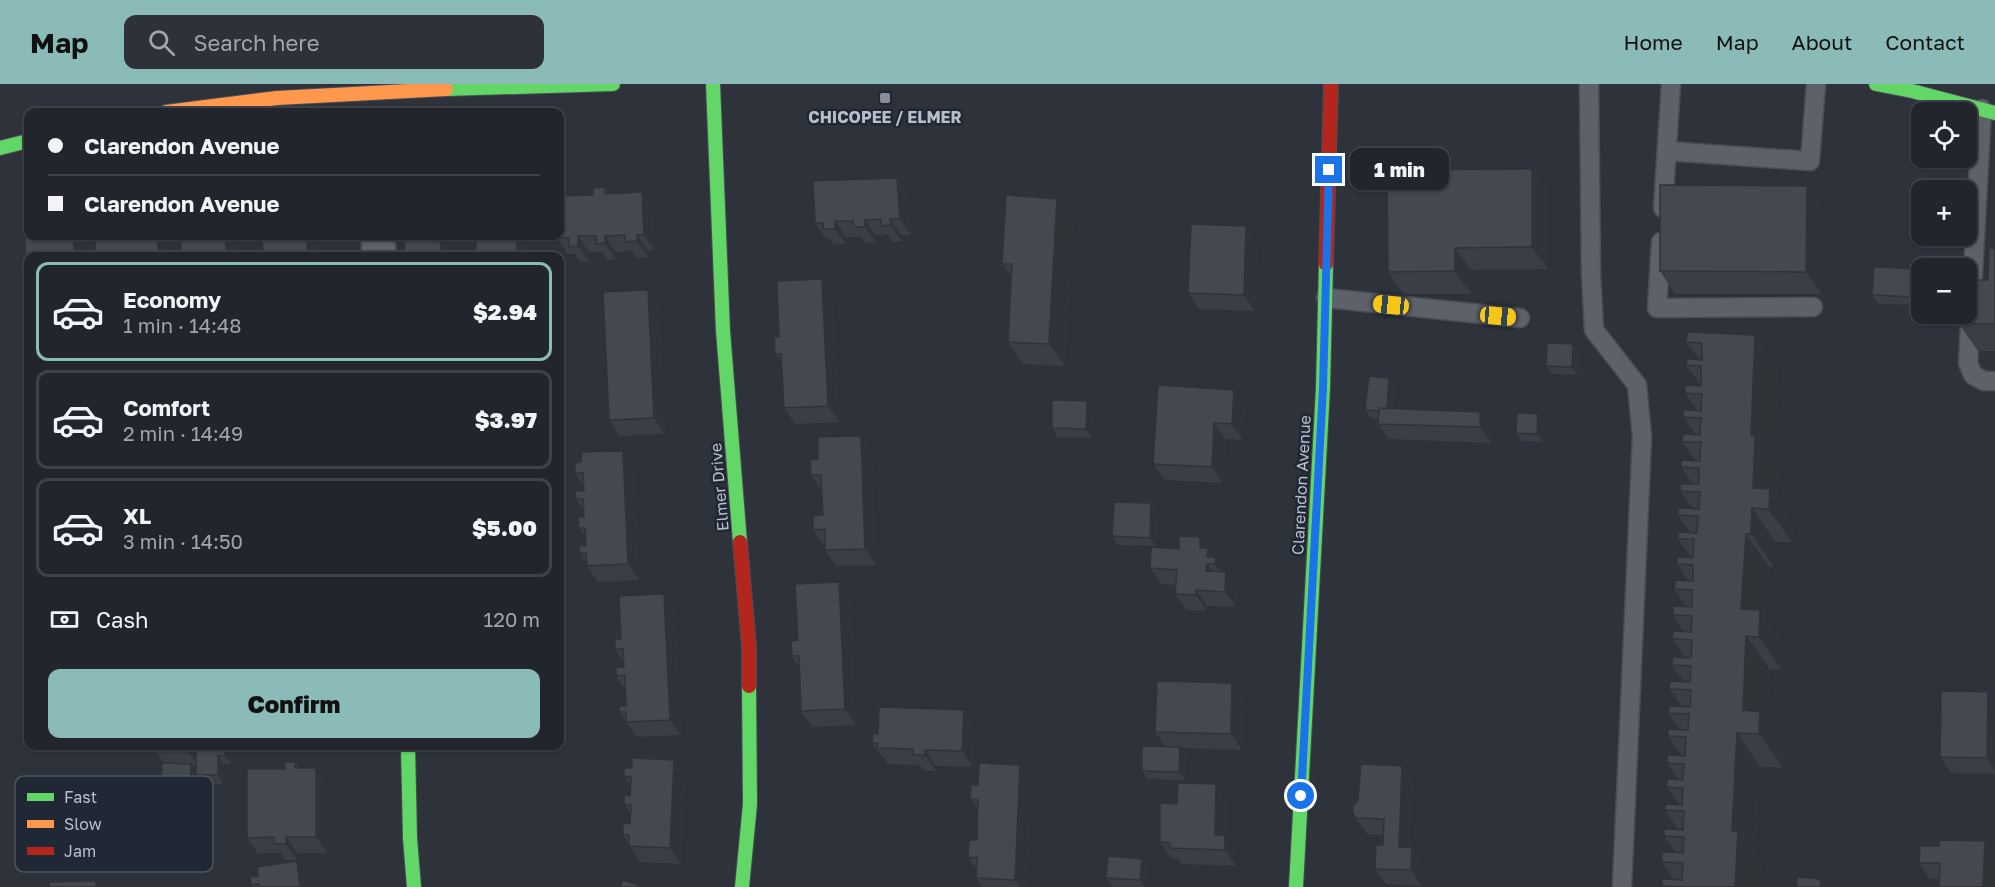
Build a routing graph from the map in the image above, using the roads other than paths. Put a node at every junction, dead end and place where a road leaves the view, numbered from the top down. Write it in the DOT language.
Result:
graph roads {
  1 [pos="613,84"];
  2 [pos="713,84"];
  3 [pos="1331,84"];
  4 [pos="1589,84"];
  5 [pos="1671,84"];
  6 [pos="1816,84"];
  7 [pos="1876,84"];
  8 [pos="370,103"];
  9 [pos="198,108"];
  10 [pos="1988,111"];
  11 [pos="24,142"];
  12 [pos="0,148"];
  13 [pos="1667,151"];
  14 [pos="1326,298"];
  15 [pos="1813,307"];
  16 [pos="1520,318"];
  17 [pos="1995,381"];
  18 [pos="408,750"];
  19 [pos="414,887"];
  20 [pos="742,887"];
  21 [pos="1296,887"];
  22 [pos="1622,887"];
  1 -- 8 [label="street"];
  2 -- 20 [label="street, Elmer Drive"];
  3 -- 14 [label="street, Clarendon Avenue"];
  4 -- 22 [label="lane"];
  5 -- 13 [label="lane"];
  6 -- 13 [label="lane"];
  7 -- 10 [label="street"];
  8 -- 9 [label="street"];
  10 -- 17 [label="lane"];
  11 -- 12 [label="street"];
  13 -- 15 [label="lane"];
  14 -- 16 [label="lane"];
  14 -- 21 [label="street, Clarendon Avenue"];
  18 -- 19 [label="street"];
}
